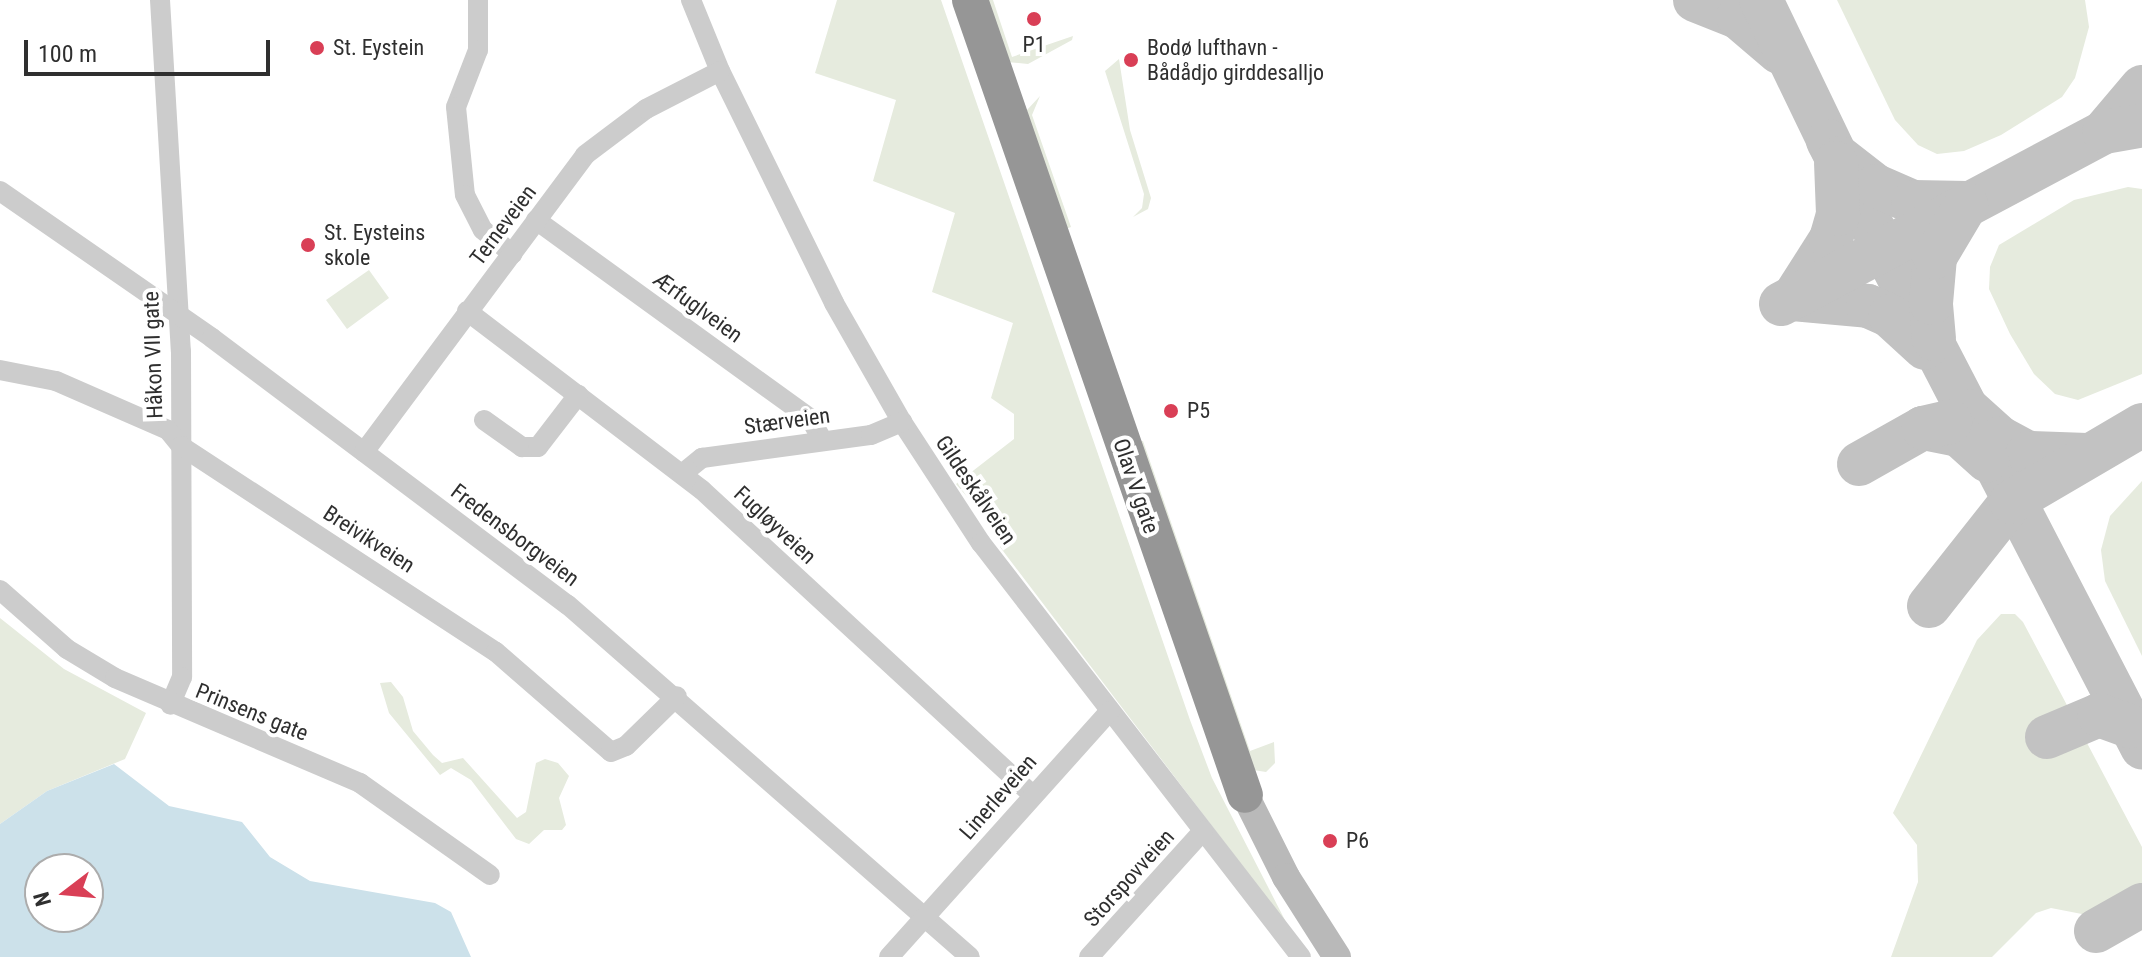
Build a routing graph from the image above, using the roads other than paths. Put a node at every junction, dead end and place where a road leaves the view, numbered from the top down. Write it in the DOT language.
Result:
graph roads {
  1 [pos="160,0"];
  2 [pos="478,0"];
  3 [pos="691,0"];
  4 [pos="970,0"];
  5 [pos="720,71"];
  6 [pos="0,191"];
  7 [pos="536,220"];
  8 [pos="513,254"];
  9 [pos="467,311"];
  10 [pos="177,317"];
  11 [pos="0,370"];
  12 [pos="578,395"];
  13 [pos="484,420"];
  14 [pos="902,422"];
  15 [pos="822,440"];
  16 [pos="181,446"];
  17 [pos="364,452"];
  18 [pos="682,474"];
  19 [pos="0,590"];
  20 [pos="677,696"];
  21 [pos="170,705"];
  22 [pos="1110,711"];
  23 [pos="1032,795"];
  24 [pos="1245,795"];
  25 [pos="1203,831"];
  26 [pos="490,875"];
  27 [pos="925,917"];
  28 [pos="889,957"];
  29 [pos="970,957"];
  30 [pos="1089,957"];
  31 [pos="1301,957"];
  32 [pos="1337,957"];
  1 -- 10 [label="street, Håkon VII gate"];
  2 -- 8 [label="street"];
  3 -- 5 [label="street, Gildeskålveien"];
  4 -- 24 [label="highway, Olav V gate"];
  5 -- 7 [label="street, Terneveien"];
  5 -- 14 [label="street, Gildeskålveien"];
  6 -- 10 [label="street, Fredensborgveien"];
  7 -- 8 [label="street, Terneveien"];
  7 -- 15 [label="street, Ærfuglveien"];
  8 -- 9 [label="street, Terneveien"];
  9 -- 12 [label="street, Fugløyveien"];
  9 -- 17 [label="street, Terneveien"];
  10 -- 16 [label="street, Håkon VII gate"];
  10 -- 17 [label="street, Fredensborgveien"];
  11 -- 16 [label="street, Breivikveien"];
  12 -- 13 [label="street"];
  12 -- 18 [label="street, Fugløyveien"];
  14 -- 15 [label="street, Stærveien"];
  14 -- 22 [label="street, Gildeskålveien"];
  15 -- 18 [label="street, Stærveien"];
  16 -- 20 [label="street, Breivikveien"];
  16 -- 21 [label="street, Håkon VII gate"];
  17 -- 20 [label="street, Fredensborgveien"];
  18 -- 23 [label="street, Fugløyveien"];
  19 -- 21 [label="street, Prinsens gate"];
  20 -- 27 [label="street, Fredensborgveien"];
  21 -- 26 [label="street, Prinsens gate"];
  22 -- 23 [label="street, Linerleveien"];
  22 -- 25 [label="street, Gildeskålveien"];
  23 -- 27 [label="street, Linerleveien"];
  24 -- 32 [label="street, Olav V gate"];
  25 -- 30 [label="street, Storspovveien"];
  25 -- 31 [label="street, Gildeskålveien"];
  27 -- 28 [label="street, Linerleveien"];
  27 -- 29 [label="street, Fredensborgveien"];
}
